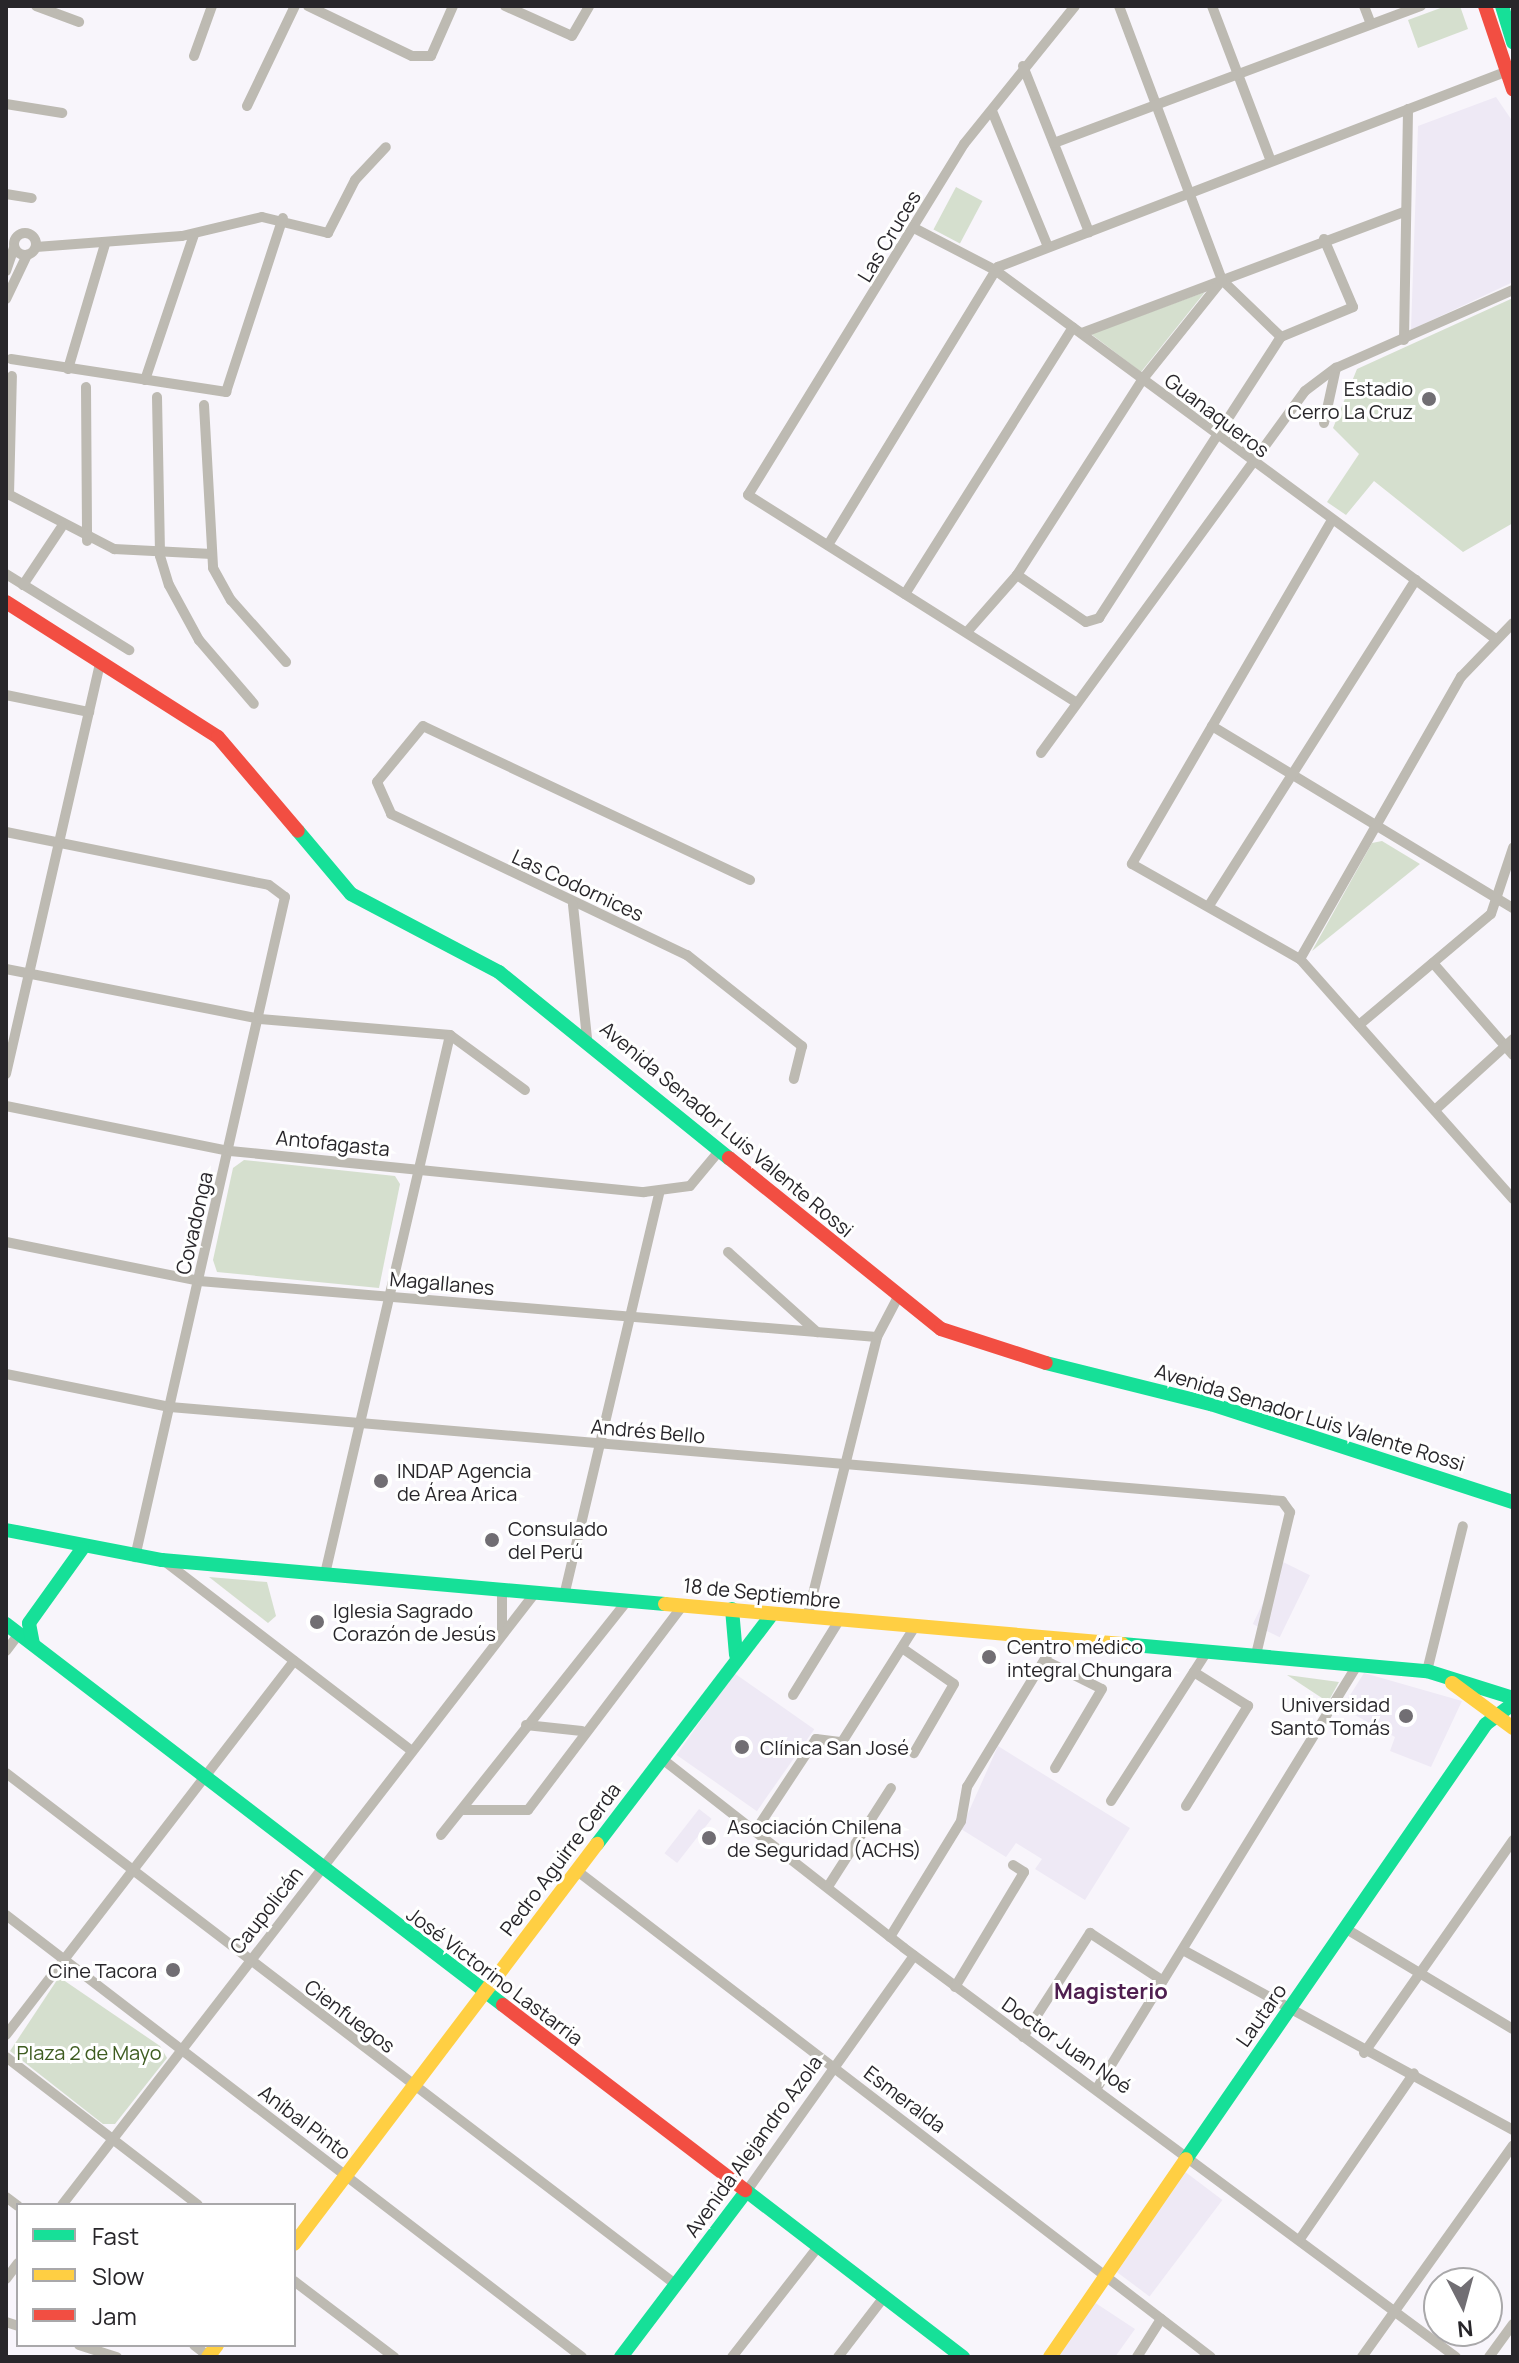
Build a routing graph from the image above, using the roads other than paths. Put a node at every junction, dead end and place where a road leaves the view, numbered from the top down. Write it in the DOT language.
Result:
graph roads {
  1 [pos="36,6"];
  2 [pos="212,6"];
  3 [pos="295,6"];
  4 [pos="308,6"];
  5 [pos="453,6"];
  6 [pos="505,6"];
  7 [pos="589,6"];
  8 [pos="1075,6"];
  9 [pos="1119,6"];
  10 [pos="1212,6"];
  11 [pos="1364,6"];
  12 [pos="1421,6"];
  13 [pos="1485,6"];
  14 [pos="1502,6"];
  15 [pos="79,22"];
  16 [pos="1371,24"];
  17 [pos="1513,42"];
  18 [pos="194,56"];
  19 [pos="1023,66"];
  20 [pos="1509,70"];
  21 [pos="1238,73"];
  22 [pos="1513,89"];
  23 [pos="6,104"];
  24 [pos="1156,104"];
  25 [pos="247,106"];
  26 [pos="1408,109"];
  27 [pos="992,111"];
  28 [pos="62,113"];
  29 [pos="1054,143"];
  30 [pos="386,147"];
  31 [pos="1271,161"];
  32 [pos="1189,193"];
  33 [pos="6,194"];
  34 [pos="32,198"];
  35 [pos="1406,211"];
  36 [pos="283,218"];
  37 [pos="916,229"];
  38 [pos="1089,232"];
  39 [pos="194,234"];
  40 [pos="1324,239"];
  41 [pos="12,240"];
  42 [pos="105,244"];
  43 [pos="1048,247"];
  44 [pos="31,251"];
  45 [pos="995,270"];
  46 [pos="6,271"];
  47 [pos="1222,280"];
  48 [pos="1513,290"];
  49 [pos="6,299"];
  50 [pos="1078,330"];
  51 [pos="1281,337"];
  52 [pos="1404,340"];
  53 [pos="11,359"];
  54 [pos="1336,368"];
  55 [pos="68,369"];
  56 [pos="12,376"];
  57 [pos="145,380"];
  58 [pos="1142,380"];
  59 [pos="86,387"];
  60 [pos="157,397"];
  61 [pos="204,405"];
  62 [pos="1324,423"];
  63 [pos="1219,439"];
  64 [pos="1255,465"];
  65 [pos="8,494"];
  66 [pos="1332,520"];
  67 [pos="61,528"];
  68 [pos="87,541"];
  69 [pos="828,545"];
  70 [pos="212,554"];
  71 [pos="160,556"];
  72 [pos="6,574"];
  73 [pos="1017,575"];
  74 [pos="1416,580"];
  75 [pos="23,585"];
  76 [pos="905,594"];
  77 [pos="9,606"];
  78 [pos="1513,623"];
  79 [pos="967,632"];
  80 [pos="1493,637"];
  81 [pos="129,650"];
  82 [pos="286,662"];
  83 [pos="100,665"];
  84 [pos="6,695"];
  85 [pos="1077,703"];
  86 [pos="254,704"];
  87 [pos="89,712"];
  88 [pos="1212,726"];
  89 [pos="1041,753"];
  90 [pos="1291,775"];
  91 [pos="1374,827"];
  92 [pos="6,832"];
  93 [pos="59,843"];
  94 [pos="1513,848"];
  95 [pos="750,880"];
  96 [pos="1498,899"];
  97 [pos="1210,904"];
  98 [pos="573,905"];
  99 [pos="1513,908"];
  100 [pos="1300,959"];
  101 [pos="1433,963"];
  102 [pos="6,969"];
  103 [pos="29,974"];
  104 [pos="260,1019"];
  105 [pos="1359,1025"];
  106 [pos="450,1035"];
  107 [pos="587,1039"];
  108 [pos="1510,1046"];
  109 [pos="6,1074"];
  110 [pos="794,1079"];
  111 [pos="525,1090"];
  112 [pos="6,1106"];
  113 [pos="1435,1110"];
  114 [pos="720,1150"];
  115 [pos="230,1151"];
  116 [pos="419,1170"];
  117 [pos="659,1193"];
  118 [pos="1513,1199"];
  119 [pos="6,1242"];
  120 [pos="728,1252"];
  121 [pos="199,1281"];
  122 [pos="389,1297"];
  123 [pos="898,1297"];
  124 [pos="630,1317"];
  125 [pos="817,1332"];
  126 [pos="877,1337"];
  127 [pos="6,1374"];
  128 [pos="170,1407"];
  129 [pos="360,1424"];
  130 [pos="600,1444"];
  131 [pos="845,1467"];
  132 [pos="1513,1502"];
  133 [pos="1463,1526"];
  134 [pos="6,1530"];
  135 [pos="82,1549"];
  136 [pos="135,1557"];
  137 [pos="162,1560"];
  138 [pos="325,1574"];
  139 [pos="502,1590"];
  140 [pos="535,1593"];
  141 [pos="564,1596"];
  142 [pos="628,1600"];
  143 [pos="684,1604"];
  144 [pos="732,1609"];
  145 [pos="772,1614"];
  146 [pos="807,1618"];
  147 [pos="838,1622"];
  148 [pos="6,1624"];
  149 [pos="914,1628"];
  150 [pos="19,1634"];
  151 [pos="500,1638"];
  152 [pos="1055,1642"];
  153 [pos="33,1644"];
  154 [pos="902,1648"];
  155 [pos="6,1651"];
  156 [pos="1206,1653"];
  157 [pos="1256,1655"];
  158 [pos="294,1661"];
  159 [pos="734,1661"];
  160 [pos="1048,1662"];
  161 [pos="1357,1666"];
  162 [pos="1194,1672"];
  163 [pos="1433,1672"];
  164 [pos="793,1695"];
  165 [pos="1513,1701"];
  166 [pos="1494,1714"];
  167 [pos="526,1725"];
  168 [pos="1513,1728"];
  169 [pos="582,1731"];
  170 [pos="412,1751"];
  171 [pos="914,1753"];
  172 [pos="661,1758"];
  173 [pos="1055,1768"];
  174 [pos="6,1773"];
  175 [pos="205,1777"];
  176 [pos="891,1788"];
  177 [pos="1111,1801"];
  178 [pos="1186,1806"];
  179 [pos="462,1810"];
  180 [pos="756,1830"];
  181 [pos="441,1835"];
  182 [pos="1513,1840"];
  183 [pos="1013,1865"];
  184 [pos="321,1868"];
  185 [pos="576,1870"];
  186 [pos="132,1871"];
  187 [pos="829,1885"];
  188 [pos="6,1915"];
  189 [pos="1348,1930"];
  190 [pos="890,1937"];
  191 [pos="1183,1950"];
  192 [pos="914,1956"];
  193 [pos="64,1960"];
  194 [pos="249,1962"];
  195 [pos="1418,1972"];
  196 [pos="1163,1981"];
  197 [pos="955,1987"];
  198 [pos="485,1993"];
  199 [pos="1285,2012"];
  200 [pos="1513,2029"];
  201 [pos="6,2035"];
  202 [pos="1023,2037"];
  203 [pos="181,2050"];
  204 [pos="1364,2053"];
  205 [pos="6,2057"];
  206 [pos="835,2068"];
  207 [pos="1414,2073"];
  208 [pos="414,2087"];
  209 [pos="1097,2088"];
  210 [pos="1513,2130"];
  211 [pos="113,2138"];
  212 [pos="1513,2145"];
  213 [pos="1190,2156"];
  214 [pos="346,2176"];
  215 [pos="746,2192"];
  216 [pos="64,2203"];
  217 [pos="195,2203"];
  218 [pos="1300,2239"];
  219 [pos="296,2241"];
  220 [pos="818,2247"];
  221 [pos="1107,2277"];
  222 [pos="296,2283"];
  223 [pos="675,2284"];
  224 [pos="884,2297"];
  225 [pos="1395,2311"];
  226 [pos="1161,2319"];
  227 [pos="1513,2324"];
  228 [pos="85,2347"];
  229 [pos="953,2354"];
  230 [pos="117,2357"];
  231 [pos="394,2357"];
  232 [pos="582,2357"];
  233 [pos="621,2357"];
  234 [pos="732,2357"];
  235 [pos="838,2357"];
  236 [pos="1050,2357"];
  237 [pos="1137,2357"];
  238 [pos="1211,2357"];
  239 [pos="1362,2357"];
  240 [pos="1456,2357"];
  241 [pos="1489,2357"];
  1 -- 15 [label="street"];
  2 -- 18 [label="street"];
  3 -- 25 [label="street"];
  4 -- 5 [label="street"];
  6 -- 7 [label="street"];
  8 -- 19 [label="street, Las Cruces"];
  9 -- 24 [label="street"];
  10 -- 21 [label="street"];
  11 -- 16 [label="street"];
  12 -- 16 [label="street"];
  13 -- 20 [label="main road"];
  14 -- 17 [label="main road"];
  16 -- 21 [label="street"];
  19 -- 27 [label="street, Las Cruces"];
  19 -- 29 [label="street"];
  20 -- 22 [label="main road"];
  20 -- 26 [label="street"];
  21 -- 24 [label="street"];
  21 -- 31 [label="street"];
  23 -- 28 [label="street"];
  24 -- 29 [label="street"];
  24 -- 32 [label="street"];
  26 -- 31 [label="street"];
  26 -- 35 [label="street"];
  27 -- 37 [label="street, Las Cruces"];
  27 -- 43 [label="street"];
  29 -- 38 [label="street"];
  30 -- 36 [label="street"];
  31 -- 32 [label="street"];
  32 -- 38 [label="street"];
  32 -- 47 [label="street"];
  33 -- 34 [label="street"];
  35 -- 40 [label="street"];
  35 -- 52 [label="street"];
  36 -- 39 [label="street"];
  36 -- 57 [label="street"];
  37 -- 45 [label="street, Guanaqueros"];
  37 -- 69 [label="street, Las Cruces"];
  38 -- 43 [label="street"];
  39 -- 42 [label="street"];
  39 -- 57 [label="street"];
  40 -- 47 [label="street"];
  40 -- 51 [label="street"];
  41 -- 44 [label="street"];
  41 -- 44 [label="street"];
  41 -- 46 [label="street"];
  42 -- 44 [label="street"];
  42 -- 55 [label="street"];
  43 -- 45 [label="street"];
  44 -- 49 [label="street"];
  45 -- 50 [label="street, Guanaqueros"];
  45 -- 69 [label="street"];
  47 -- 50 [label="street"];
  47 -- 51 [label="street"];
  47 -- 58 [label="street"];
  48 -- 52 [label="street"];
  50 -- 58 [label="street, Guanaqueros"];
  50 -- 76 [label="street"];
  51 -- 63 [label="street"];
  52 -- 54 [label="street"];
  53 -- 55 [label="street"];
  54 -- 62 [label="street"];
  54 -- 64 [label="street"];
  55 -- 57 [label="street"];
  56 -- 65 [label="street"];
  58 -- 63 [label="street, Guanaqueros"];
  58 -- 73 [label="street"];
  59 -- 68 [label="street"];
  60 -- 71 [label="street"];
  61 -- 70 [label="street"];
  63 -- 64 [label="street, Guanaqueros"];
  63 -- 73 [label="street"];
  64 -- 66 [label="street, Guanaqueros"];
  64 -- 85 [label="street"];
  65 -- 67 [label="street"];
  66 -- 74 [label="street, Guanaqueros"];
  66 -- 88 [label="street"];
  67 -- 68 [label="street"];
  67 -- 75 [label="street"];
  68 -- 71 [label="street"];
  69 -- 76 [label="street"];
  70 -- 71 [label="street"];
  70 -- 82 [label="street"];
  71 -- 86 [label="street"];
  72 -- 75 [label="street"];
  73 -- 79 [label="street"];
  74 -- 80 [label="street, Guanaqueros"];
  74 -- 90 [label="street"];
  75 -- 81 [label="street"];
  76 -- 79 [label="street"];
  77 -- 83 [label="main road, Avenida Senador Luis Valente Rossi"];
  78 -- 80 [label="street"];
  79 -- 85 [label="street"];
  80 -- 91 [label="street"];
  83 -- 87 [label="street"];
  83 -- 107 [label="main road, Avenida Senador Luis Valente Rossi"];
  84 -- 87 [label="street"];
  85 -- 89 [label="street"];
  87 -- 93 [label="street"];
  88 -- 90 [label="street"];
  88 -- 97 [label="street"];
  90 -- 91 [label="street"];
  90 -- 97 [label="street"];
  91 -- 96 [label="street"];
  91 -- 100 [label="street"];
  92 -- 93 [label="street"];
  93 -- 103 [label="street"];
  93 -- 104 [label="street, Covadonga"];
  94 -- 96 [label="street"];
  95 -- 98 [label="street, Las Codornices"];
  96 -- 99 [label="street"];
  96 -- 101 [label="street"];
  97 -- 100 [label="street"];
  98 -- 107 [label="street"];
  98 -- 110 [label="street, Las Codornices"];
  100 -- 105 [label="street"];
  101 -- 105 [label="street"];
  101 -- 108 [label="street"];
  102 -- 103 [label="street"];
  103 -- 104 [label="street"];
  103 -- 109 [label="street"];
  104 -- 106 [label="street"];
  104 -- 115 [label="street, Covadonga"];
  105 -- 113 [label="street"];
  106 -- 111 [label="street"];
  106 -- 116 [label="street"];
  107 -- 114 [label="main road, Avenida Senador Luis Valente Rossi"];
  108 -- 113 [label="street"];
  112 -- 115 [label="street, Antofagasta"];
  113 -- 118 [label="street"];
  114 -- 117 [label="street"];
  114 -- 123 [label="main road, Avenida Senador Luis Valente Rossi"];
  115 -- 116 [label="street, Antofagasta"];
  115 -- 121 [label="street, Covadonga"];
  116 -- 117 [label="street, Antofagasta"];
  116 -- 122 [label="street"];
  117 -- 124 [label="street"];
  119 -- 121 [label="street, Magallanes"];
  120 -- 125 [label="street"];
  121 -- 122 [label="street, Magallanes"];
  121 -- 128 [label="street, Covadonga"];
  122 -- 124 [label="street, Magallanes"];
  122 -- 129 [label="street"];
  123 -- 126 [label="street"];
  123 -- 132 [label="main road, Avenida Senador Luis Valente Rossi"];
  124 -- 125 [label="street, Magallanes"];
  124 -- 130 [label="street"];
  125 -- 126 [label="street, Magallanes"];
  126 -- 131 [label="street"];
  127 -- 128 [label="street, Andrés Bello"];
  128 -- 129 [label="street, Andrés Bello"];
  128 -- 136 [label="street, Covadonga"];
  129 -- 130 [label="street, Andrés Bello"];
  129 -- 138 [label="street"];
  130 -- 131 [label="street, Andrés Bello"];
  130 -- 141 [label="street"];
  131 -- 146 [label="street"];
  131 -- 157 [label="street, Andrés Bello"];
  133 -- 163 [label="street"];
  134 -- 135 [label="main road, 18 de Septiembre"];
  135 -- 136 [label="main road, 18 de Septiembre"];
  135 -- 153 [label="main road"];
  136 -- 137 [label="main road, 18 de Septiembre"];
  137 -- 138 [label="main road, 18 de Septiembre"];
  137 -- 158 [label="street"];
  138 -- 139 [label="main road, 18 de Septiembre"];
  139 -- 140 [label="main road, 18 de Septiembre"];
  139 -- 151 [label="street"];
  140 -- 141 [label="main road, 18 de Septiembre"];
  140 -- 151 [label="street, Caupolicán"];
  141 -- 142 [label="main road, 18 de Septiembre"];
  142 -- 143 [label="main road, 18 de Septiembre"];
  142 -- 167 [label="street"];
  143 -- 144 [label="main road, 18 de Septiembre"];
  143 -- 169 [label="street"];
  144 -- 145 [label="main road, 18 de Septiembre"];
  144 -- 159 [label="main road"];
  145 -- 146 [label="main road, 18 de Septiembre"];
  145 -- 159 [label="main road, Pedro Aguirre Cerda"];
  146 -- 147 [label="main road, 18 de Septiembre"];
  147 -- 149 [label="main road, 18 de Septiembre"];
  147 -- 164 [label="street"];
  148 -- 150 [label="main road, José Victorino Lastarria"];
  149 -- 152 [label="main road, 18 de Septiembre"];
  149 -- 154 [label="street"];
  150 -- 153 [label="main road, José Victorino Lastarria"];
  150 -- 155 [label="street"];
  151 -- 170 [label="street, Caupolicán"];
  152 -- 156 [label="main road, 18 de Septiembre"];
  152 -- 160 [label="street"];
  153 -- 175 [label="main road, José Victorino Lastarria"];
  154 -- 171 [label="street"];
  154 -- 180 [label="street"];
  156 -- 157 [label="main road, 18 de Septiembre"];
  156 -- 162 [label="street"];
  157 -- 161 [label="main road, 18 de Septiembre"];
  158 -- 170 [label="street"];
  158 -- 175 [label="street"];
  159 -- 172 [label="main road, Pedro Aguirre Cerda"];
  160 -- 173 [label="street"];
  160 -- 190 [label="street"];
  161 -- 163 [label="main road, 18 de Septiembre"];
  161 -- 191 [label="street"];
  162 -- 177 [label="street"];
  162 -- 178 [label="street"];
  163 -- 165 [label="main road, 18 de Septiembre"];
  163 -- 166 [label="main road"];
  165 -- 166 [label="main road, Lautaro"];
  166 -- 168 [label="main road"];
  166 -- 189 [label="main road, Lautaro"];
  167 -- 169 [label="street"];
  167 -- 179 [label="street"];
  169 -- 179 [label="street"];
  170 -- 184 [label="street, Caupolicán"];
  172 -- 180 [label="street, Doctor Juan Noé"];
  172 -- 185 [label="main road, Pedro Aguirre Cerda"];
  174 -- 186 [label="street, Cienfuegos"];
  175 -- 184 [label="main road, José Victorino Lastarria"];
  175 -- 186 [label="street"];
  176 -- 187 [label="street"];
  179 -- 181 [label="street"];
  180 -- 187 [label="street, Doctor Juan Noé"];
  182 -- 195 [label="street"];
  183 -- 197 [label="street"];
  184 -- 194 [label="street, Caupolicán"];
  184 -- 198 [label="main road, José Victorino Lastarria"];
  185 -- 198 [label="main road, Pedro Aguirre Cerda"];
  185 -- 206 [label="street, Esmeralda"];
  186 -- 193 [label="street"];
  186 -- 194 [label="street, Cienfuegos"];
  187 -- 190 [label="street, Doctor Juan Noé"];
  188 -- 193 [label="street, Aníbal Pinto"];
  189 -- 195 [label="street"];
  189 -- 199 [label="main road, Lautaro"];
  190 -- 192 [label="street, Doctor Juan Noé"];
  191 -- 196 [label="street"];
  191 -- 199 [label="street"];
  192 -- 197 [label="street, Doctor Juan Noé"];
  192 -- 206 [label="street, Avenida Alejandro Azola"];
  193 -- 201 [label="street"];
  193 -- 203 [label="street, Aníbal Pinto"];
  194 -- 203 [label="street, Caupolicán"];
  194 -- 208 [label="street, Cienfuegos"];
  195 -- 200 [label="street"];
  195 -- 204 [label="street"];
  196 -- 202 [label="street"];
  196 -- 209 [label="street"];
  197 -- 202 [label="street, Doctor Juan Noé"];
  198 -- 208 [label="main road, Pedro Aguirre Cerda"];
  198 -- 215 [label="main road, José Victorino Lastarria"];
  199 -- 204 [label="street"];
  199 -- 213 [label="main road, Lautaro"];
  202 -- 209 [label="street, Doctor Juan Noé"];
  203 -- 211 [label="street, Caupolicán"];
  203 -- 214 [label="street, Aníbal Pinto"];
  204 -- 207 [label="street"];
  205 -- 211 [label="street"];
  206 -- 215 [label="street, Avenida Alejandro Azola"];
  206 -- 221 [label="street, Esmeralda"];
  207 -- 210 [label="street"];
  207 -- 218 [label="street"];
  208 -- 214 [label="main road, Pedro Aguirre Cerda"];
  208 -- 223 [label="street, Cienfuegos"];
  209 -- 213 [label="street, Doctor Juan Noé"];
  211 -- 216 [label="street, Caupolicán"];
  211 -- 217 [label="street"];
  212 -- 225 [label="street"];
  213 -- 218 [label="street, Doctor Juan Noé"];
  213 -- 221 [label="main road, Lautaro"];
  214 -- 219 [label="main road, Pedro Aguirre Cerda"];
  214 -- 232 [label="street, Aníbal Pinto"];
  215 -- 220 [label="main road, José Victorino Lastarria"];
  215 -- 223 [label="main road, Avenida Alejandro Azola"];
  218 -- 225 [label="street, Doctor Juan Noé"];
  220 -- 224 [label="main road, José Victorino Lastarria"];
  220 -- 234 [label="street"];
  221 -- 226 [label="street, Esmeralda"];
  221 -- 236 [label="main road, Lautaro"];
  222 -- 231 [label="street"];
  223 -- 233 [label="main road, Avenida Alejandro Azola"];
  224 -- 229 [label="main road, José Victorino Lastarria"];
  224 -- 235 [label="street"];
  225 -- 239 [label="street"];
  225 -- 240 [label="street, Doctor Juan Noé"];
  226 -- 237 [label="street"];
  226 -- 238 [label="street, Esmeralda"];
  227 -- 241 [label="street"];
  228 -- 230 [label="street"];
}
